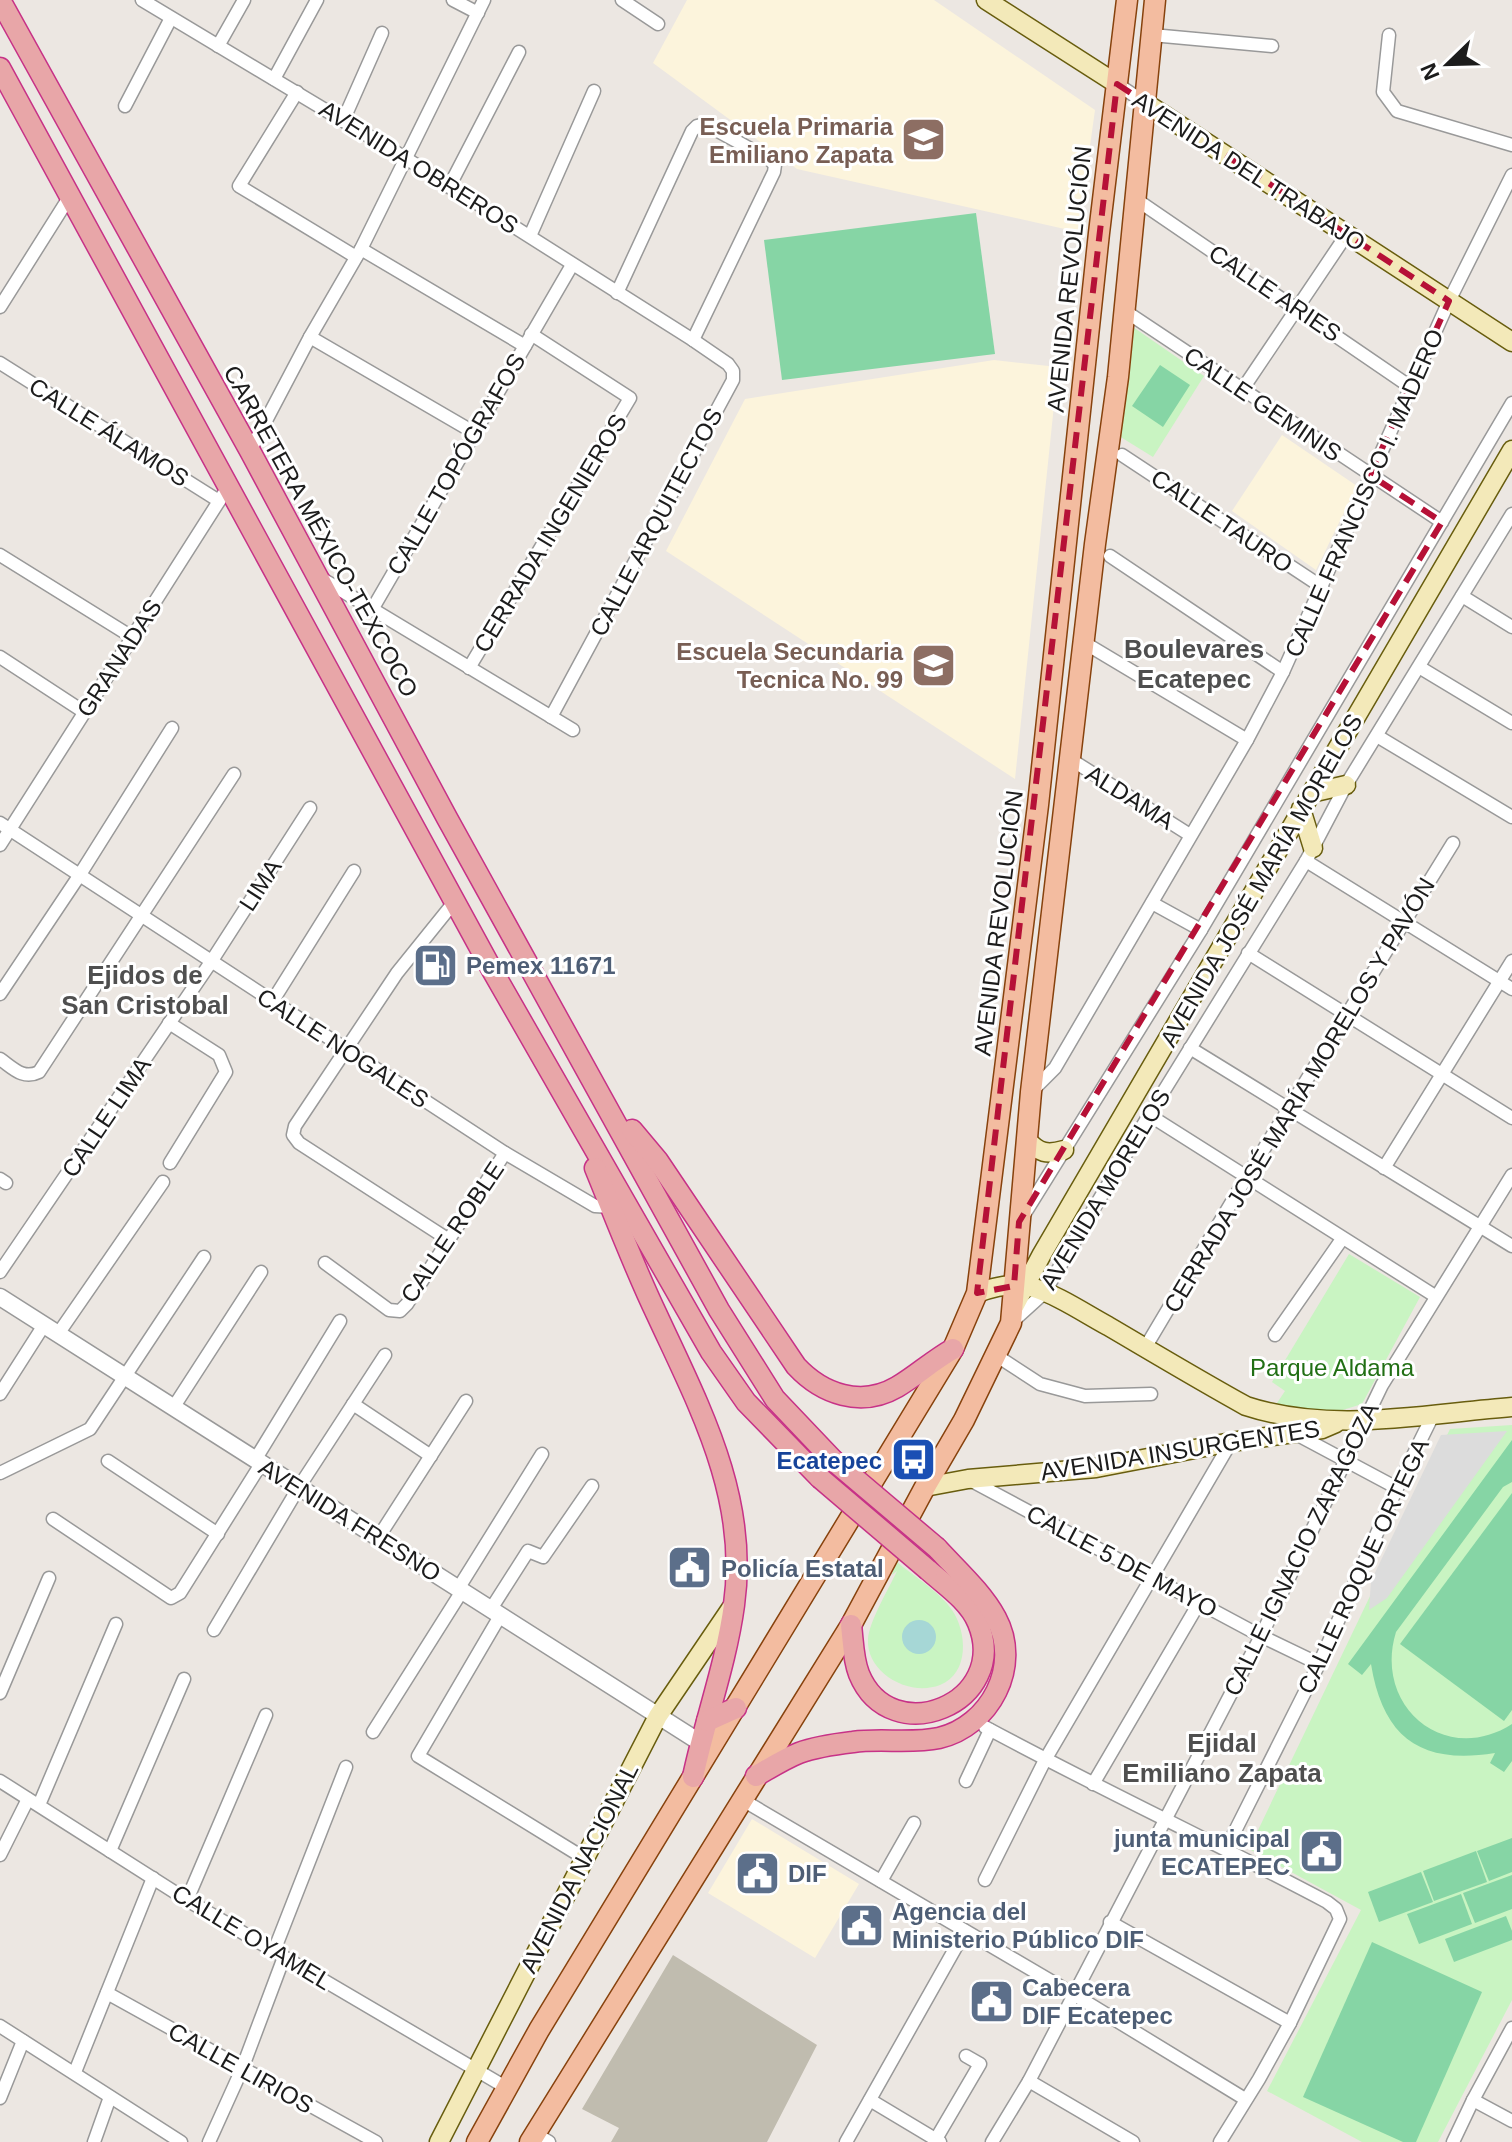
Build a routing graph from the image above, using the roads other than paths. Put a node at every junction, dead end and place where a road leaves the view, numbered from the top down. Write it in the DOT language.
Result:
graph roads {
  1 [pos="0,0"];
  2 [pos="142,0"];
  3 [pos="244,0"];
  4 [pos="317,0"];
  5 [pos="453,0"];
  6 [pos="484,0"];
  7 [pos="622,0"];
  8 [pos="986,0"];
  9 [pos="1127,0"];
  10 [pos="1155,0"];
  11 [pos="167,10"];
  12 [pos="478,13"];
  13 [pos="658,24"];
  14 [pos="382,33"];
  15 [pos="1152,35"];
  16 [pos="1389,35"];
  17 [pos="218,46"];
  18 [pos="1272,46"];
  19 [pos="519,52"];
  20 [pos="0,68"];
  21 [pos="274,79"];
  22 [pos="1117,84"];
  23 [pos="594,91"];
  24 [pos="297,92"];
  25 [pos="1147,104"];
  26 [pos="125,106"];
  27 [pos="343,121"];
  28 [pos="1512,145"];
  29 [pos="407,159"];
  30 [pos="1512,175"];
  31 [pos="449,187"];
  32 [pos="70,196"];
  33 [pos="1137,200"];
  34 [pos="1347,234"];
  35 [pos="530,236"];
  36 [pos="359,253"];
  37 [pos="572,265"];
  38 [pos="617,293"];
  39 [pos="1449,301"];
  40 [pos="1295,306"];
  41 [pos="0,307"];
  42 [pos="1125,311"];
  43 [pos="531,334"];
  44 [pos="310,337"];
  45 [pos="693,340"];
  46 [pos="1512,342"];
  47 [pos="525,346"];
  48 [pos="0,363"];
  49 [pos="1412,388"];
  50 [pos="1242,390"];
  51 [pos="1512,403"];
  52 [pos="475,433"];
  53 [pos="1512,450"];
  54 [pos="250,451"];
  55 [pos="1122,455"];
  56 [pos="1370,475"];
  57 [pos="223,494"];
  58 [pos="1512,514"];
  59 [pos="1442,522"];
  60 [pos="1507,532"];
  61 [pos="0,555"];
  62 [pos="1110,556"];
  63 [pos="317,575"];
  64 [pos="1322,587"];
  65 [pos="1462,596"];
  66 [pos="373,608"];
  67 [pos="1512,627"];
  68 [pos="132,637"];
  69 [pos="1083,642"];
  70 [pos="0,657"];
  71 [pos="1419,667"];
  72 [pos="469,668"];
  73 [pos="1283,672"];
  74 [pos="84,712"];
  75 [pos="551,717"];
  76 [pos="1512,723"];
  77 [pos="172,728"];
  78 [pos="573,730"];
  79 [pos="1377,736"];
  80 [pos="1247,740"];
  81 [pos="1070,759"];
  82 [pos="234,774"];
  83 [pos="1346,785"];
  84 [pos="1306,801"];
  85 [pos="310,808"];
  86 [pos="1512,817"];
  87 [pos="5,826"];
  88 [pos="1190,835"];
  89 [pos="1453,843"];
  90 [pos="0,845"];
  91 [pos="1309,854"];
  92 [pos="354,871"];
  93 [pos="79,876"];
  94 [pos="455,901"];
  95 [pos="1152,903"];
  96 [pos="140,917"];
  97 [pos="1404,923"];
  98 [pos="1201,930"];
  99 [pos="1248,953"];
  100 [pos="1512,961"];
  101 [pos="211,962"];
  102 [pos="1499,981"];
  103 [pos="1512,989"];
  104 [pos="0,994"];
  105 [pos="272,1002"];
  106 [pos="1347,1015"];
  107 [pos="169,1023"];
  108 [pos="1190,1048"];
  109 [pos="347,1049"];
  110 [pos="0,1059"];
  111 [pos="1443,1074"];
  112 [pos="596,1086"];
  113 [pos="1031,1092"];
  114 [pos="570,1109"];
  115 [pos="1288,1110"];
  116 [pos="1149,1115"];
  117 [pos="1512,1118"];
  118 [pos="1027,1140"];
  119 [pos="1064,1150"];
  120 [pos="505,1153"];
  121 [pos="170,1163"];
  122 [pos="1384,1168"];
  123 [pos="1512,1175"];
  124 [pos="1246,1178"];
  125 [pos="163,1182"];
  126 [pos="611,1207"];
  127 [pos="1019,1222"];
  128 [pos="1481,1228"];
  129 [pos="1342,1239"];
  130 [pos="449,1240"];
  131 [pos="1512,1246"];
  132 [pos="204,1257"];
  133 [pos="325,1263"];
  134 [pos="0,1272"];
  135 [pos="261,1272"];
  136 [pos="1019,1286"];
  137 [pos="977,1293"];
  138 [pos="1044,1293"];
  139 [pos="1435,1296"];
  140 [pos="0,1297"];
  141 [pos="1012,1317"];
  142 [pos="340,1321"];
  143 [pos="51,1330"];
  144 [pos="1275,1335"];
  145 [pos="1145,1348"];
  146 [pos="953,1349"];
  147 [pos="385,1355"];
  148 [pos="997,1356"];
  149 [pos="123,1376"];
  150 [pos="0,1394"];
  151 [pos="1151,1394"];
  152 [pos="466,1401"];
  153 [pos="353,1404"];
  154 [pos="1246,1406"];
  155 [pos="1512,1407"];
  156 [pos="173,1408"];
  157 [pos="1434,1413"];
  158 [pos="1363,1421"];
  159 [pos="1339,1422"];
  160 [pos="1292,1432"];
  161 [pos="1231,1442"];
  162 [pos="542,1454"];
  163 [pos="431,1456"];
  164 [pos="108,1461"];
  165 [pos="1346,1461"];
  166 [pos="258,1462"];
  167 [pos="0,1473"];
  168 [pos="968,1479"];
  169 [pos="592,1486"];
  170 [pos="299,1487"];
  171 [pos="925,1487"];
  172 [pos="1397,1488"];
  173 [pos="53,1519"];
  174 [pos="218,1534"];
  175 [pos="378,1538"];
  176 [pos="49,1578"];
  177 [pos="1153,1578"];
  178 [pos="460,1590"];
  179 [pos="1199,1603"];
  180 [pos="734,1604"];
  181 [pos="495,1612"];
  182 [pos="116,1624"];
  183 [pos="851,1625"];
  184 [pos="214,1630"];
  185 [pos="1261,1636"];
  186 [pos="1319,1664"];
  187 [pos="184,1679"];
  188 [pos="0,1693"];
  189 [pos="736,1708"];
  190 [pos="266,1715"];
  191 [pos="658,1716"];
  192 [pos="707,1721"];
  193 [pos="373,1732"];
  194 [pos="701,1743"];
  195 [pos="1045,1760"];
  196 [pos="346,1767"];
  197 [pos="756,1776"];
  198 [pos="693,1777"];
  199 [pos="0,1781"];
  200 [pos="966,1781"];
  201 [pos="1093,1784"];
  202 [pos="741,1799"];
  203 [pos="33,1802"];
  204 [pos="1166,1819"];
  205 [pos="914,1823"];
  206 [pos="1226,1849"];
  207 [pos="110,1851"];
  208 [pos="0,1855"];
  209 [pos="584,1858"];
  210 [pos="153,1878"];
  211 [pos="985,1880"];
  212 [pos="881,1881"];
  213 [pos="187,1900"];
  214 [pos="1110,1922"];
  215 [pos="965,1931"];
  216 [pos="279,1954"];
  217 [pos="107,1993"];
  218 [pos="1073,1994"];
  219 [pos="1290,2023"];
  220 [pos="0,2026"];
  221 [pos="1512,2028"];
  222 [pos="23,2041"];
  223 [pos="966,2056"];
  224 [pos="242,2069"];
  225 [pos="476,2069"];
  226 [pos="75,2072"];
  227 [pos="1029,2081"];
  228 [pos="507,2088"];
  229 [pos="110,2097"];
  230 [pos="0,2098"];
  231 [pos="1245,2099"];
  232 [pos="870,2100"];
  233 [pos="1473,2100"];
  234 [pos="1512,2121"];
  235 [pos="538,2139"];
  236 [pos="938,2141"];
  237 [pos="94,2142"];
  238 [pos="181,2142"];
  239 [pos="209,2142"];
  240 [pos="376,2142"];
  241 [pos="439,2142"];
  242 [pos="477,2142"];
  243 [pos="846,2142"];
  244 [pos="992,2142"];
  245 [pos="1133,2142"];
  246 [pos="1220,2142"];
  247 [pos="1453,2142"];
  1 -- 54 [label="highway, CARRETERA MÉXICO-TEXCOCO"];
  2 -- 11 [label="street, AVENIDA OBREROS"];
  3 -- 17 [label="street"];
  4 -- 21 [label="street"];
  5 -- 12 [label="street"];
  6 -- 12 [label="street"];
  7 -- 13 [label="street"];
  8 -- 22 [label="main road, AVENIDA DEL TRABAJO"];
  9 -- 22 [label="main road, AVENIDA REVOLUCIÓN"];
  10 -- 15 [label="main road"];
  11 -- 17 [label="street, AVENIDA OBREROS"];
  11 -- 26 [label="street"];
  12 -- 29 [label="street"];
  14 -- 27 [label="street"];
  15 -- 18 [label="street"];
  15 -- 25 [label="main road"];
  16 -- 28 [label="street"];
  17 -- 21 [label="street, AVENIDA OBREROS"];
  19 -- 31 [label="street"];
  20 -- 32 [label="highway"];
  21 -- 24 [label="street, AVENIDA OBREROS"];
  22 -- 25 [label="street, AVENIDA DEL TRABAJO"];
  22 -- 137 [label="main road, AVENIDA REVOLUCIÓN"];
  23 -- 35 [label="street"];
  24 -- 27 [label="street, AVENIDA OBREROS"];
  24 -- 36 [label="street"];
  25 -- 33 [label="main road"];
  25 -- 34 [label="main road, AVENIDA DEL TRABAJO"];
  27 -- 29 [label="street, AVENIDA OBREROS"];
  29 -- 31 [label="street, AVENIDA OBREROS"];
  29 -- 36 [label="street"];
  30 -- 39 [label="street, CALLE FRANCISCO I. MADERO"];
  31 -- 35 [label="street, AVENIDA OBREROS"];
  32 -- 41 [label="street"];
  32 -- 57 [label="highway"];
  33 -- 40 [label="street, CALLE ARIES"];
  33 -- 42 [label="main road"];
  34 -- 39 [label="main road, AVENIDA DEL TRABAJO"];
  34 -- 40 [label="street"];
  35 -- 37 [label="street, AVENIDA OBREROS"];
  36 -- 44 [label="street"];
  36 -- 47 [label="street"];
  37 -- 38 [label="street, AVENIDA OBREROS"];
  37 -- 43 [label="street, CALLE TOPÓGRAFOS"];
  38 -- 45 [label="street, AVENIDA OBREROS"];
  38 -- 45 [label="street"];
  39 -- 46 [label="main road, AVENIDA DEL TRABAJO"];
  39 -- 49 [label="street, CALLE FRANCISCO I. MADERO"];
  40 -- 49 [label="street, CALLE ARIES"];
  40 -- 50 [label="street"];
  42 -- 50 [label="street, CALLE GEMINIS"];
  42 -- 69 [label="main road"];
  43 -- 47 [label="street, CALLE TOPÓGRAFOS"];
  43 -- 72 [label="street, CERRADA INGENIEROS"];
  44 -- 52 [label="street"];
  44 -- 54 [label="street"];
  45 -- 75 [label="street, CALLE ARQUITECTOS"];
  47 -- 52 [label="street, CALLE TOPÓGRAFOS"];
  48 -- 57 [label="street, CALLE ÁLAMOS"];
  49 -- 56 [label="street, CALLE FRANCISCO I. MADERO"];
  50 -- 56 [label="street, CALLE GEMINIS"];
  51 -- 59 [label="street, AVENIDA JOSÉ MARÍA MORELOS"];
  52 -- 66 [label="street, CALLE TOPÓGRAFOS"];
  53 -- 84 [label="main road, AVENIDA JOSÉ MARÍA MORELOS"];
  54 -- 63 [label="highway, CARRETERA MÉXICO-TEXCOCO"];
  55 -- 64 [label="street, CALLE TAURO"];
  56 -- 59 [label="street, CALLE GEMINIS"];
  56 -- 64 [label="street, CALLE FRANCISCO I. MADERO"];
  57 -- 68 [label="street, GRANADAS"];
  57 -- 94 [label="highway"];
  58 -- 60 [label="street, AVENIDA MORELOS"];
  59 -- 98 [label="street, AVENIDA JOSÉ MARÍA MORELOS"];
  60 -- 65 [label="street, AVENIDA MORELOS"];
  61 -- 68 [label="street"];
  62 -- 73 [label="street"];
  63 -- 66 [label="street"];
  63 -- 112 [label="highway, CARRETERA MÉXICO-TEXCOCO"];
  64 -- 73 [label="street, CALLE FRANCISCO I. MADERO"];
  65 -- 67 [label="street"];
  65 -- 71 [label="street, AVENIDA MORELOS"];
  66 -- 72 [label="street"];
  68 -- 74 [label="street, GRANADAS"];
  69 -- 80 [label="street"];
  69 -- 81 [label="main road"];
  70 -- 74 [label="street"];
  71 -- 76 [label="street"];
  71 -- 79 [label="street, AVENIDA MORELOS"];
  72 -- 75 [label="street"];
  73 -- 80 [label="street, CALLE FRANCISCO I. MADERO"];
  74 -- 87 [label="street, GRANADAS"];
  75 -- 78 [label="street"];
  77 -- 93 [label="street"];
  79 -- 83 [label="street, AVENIDA MORELOS"];
  79 -- 86 [label="street"];
  80 -- 88 [label="street, CALLE FRANCISCO I. MADERO"];
  81 -- 88 [label="street, ALDAMA"];
  81 -- 113 [label="main road"];
  82 -- 96 [label="street"];
  83 -- 84 [label="main road"];
  83 -- 91 [label="street, AVENIDA MORELOS"];
  84 -- 91 [label="main road"];
  84 -- 136 [label="main road, AVENIDA JOSÉ MARÍA MORELOS"];
  85 -- 101 [label="street, LIMA"];
  87 -- 90 [label="street, GRANADAS"];
  87 -- 93 [label="street, CALLE NOGALES"];
  88 -- 95 [label="street, CALLE FRANCISCO I. MADERO"];
  89 -- 97 [label="street, CERRADA JOSÉ MARÍA MORELOS Y PAVÓN"];
  91 -- 97 [label="street"];
  91 -- 99 [label="street, AVENIDA MORELOS"];
  92 -- 105 [label="street"];
  93 -- 96 [label="street, CALLE NOGALES"];
  93 -- 104 [label="street"];
  94 -- 109 [label="street"];
  94 -- 114 [label="highway"];
  95 -- 98 [label="street"];
  95 -- 113 [label="street, CALLE FRANCISCO I. MADERO"];
  96 -- 101 [label="street, CALLE NOGALES"];
  96 -- 110 [label="street"];
  97 -- 102 [label="street"];
  97 -- 106 [label="street, CERRADA JOSÉ MARÍA MORELOS Y PAVÓN"];
  98 -- 119 [label="street, AVENIDA JOSÉ MARÍA MORELOS"];
  99 -- 106 [label="street"];
  99 -- 108 [label="street, AVENIDA MORELOS"];
  100 -- 102 [label="street"];
  101 -- 105 [label="street, CALLE NOGALES"];
  101 -- 107 [label="street, CALLE LIMA"];
  102 -- 103 [label="street"];
  102 -- 111 [label="street"];
  105 -- 109 [label="street, CALLE NOGALES"];
  106 -- 111 [label="street"];
  106 -- 115 [label="street, CERRADA JOSÉ MARÍA MORELOS Y PAVÓN"];
  107 -- 121 [label="street"];
  107 -- 134 [label="street, CALLE LIMA"];
  108 -- 115 [label="street"];
  108 -- 116 [label="street, AVENIDA MORELOS"];
  109 -- 120 [label="street, CALLE NOGALES"];
  109 -- 130 [label="street"];
  111 -- 117 [label="street"];
  111 -- 122 [label="street"];
  112 -- 146 [label="highway"];
  112 -- 197 [label="highway, bridge"];
  113 -- 118 [label="main road"];
  114 -- 126 [label="highway"];
  114 -- 183 [label="highway, bridge"];
  115 -- 122 [label="street"];
  115 -- 124 [label="street, CERRADA JOSÉ MARÍA MORELOS Y PAVÓN"];
  116 -- 124 [label="street"];
  116 -- 138 [label="street, AVENIDA MORELOS"];
  118 -- 119 [label="main road"];
  118 -- 127 [label="main road"];
  119 -- 127 [label="street, AVENIDA JOSÉ MARÍA MORELOS"];
  120 -- 126 [label="street, CALLE NOGALES"];
  120 -- 130 [label="street, CALLE ROBLE"];
  122 -- 128 [label="street"];
  123 -- 128 [label="street, CALLE IGNACIO ZARAGOZA"];
  124 -- 129 [label="street"];
  124 -- 145 [label="street, CERRADA JOSÉ MARÍA MORELOS Y PAVÓN"];
  125 -- 143 [label="street"];
  126 -- 180 [label="highway"];
  127 -- 136 [label="main road"];
  128 -- 131 [label="street"];
  128 -- 139 [label="street, CALLE IGNACIO ZARAGOZA"];
  129 -- 139 [label="street"];
  129 -- 144 [label="street"];
  130 -- 133 [label="street, CALLE ROBLE"];
  132 -- 149 [label="street"];
  135 -- 156 [label="street"];
  136 -- 137 [label="main road"];
  136 -- 138 [label="main road, AVENIDA INSURGENTES"];
  136 -- 141 [label="main road"];
  137 -- 146 [label="main road, AVENIDA REVOLUCIÓN"];
  138 -- 141 [label="street, AVENIDA MORELOS"];
  138 -- 145 [label="main road, AVENIDA INSURGENTES"];
  139 -- 158 [label="street, CALLE IGNACIO ZARAGOZA"];
  140 -- 143 [label="street, AVENIDA FRESNO"];
  141 -- 148 [label="main road"];
  142 -- 166 [label="street"];
  143 -- 149 [label="street, AVENIDA FRESNO"];
  143 -- 150 [label="street"];
  145 -- 154 [label="main road, AVENIDA INSURGENTES"];
  146 -- 189 [label="main road, AVENIDA REVOLUCIÓN"];
  147 -- 153 [label="street"];
  148 -- 151 [label="street"];
  148 -- 171 [label="main road"];
  149 -- 156 [label="street, AVENIDA FRESNO"];
  149 -- 167 [label="street"];
  152 -- 163 [label="street"];
  153 -- 163 [label="street"];
  153 -- 170 [label="street"];
  154 -- 159 [label="main road, AVENIDA INSURGENTES"];
  154 -- 161 [label="main road"];
  155 -- 157 [label="main road, AVENIDA INSURGENTES"];
  156 -- 166 [label="street, AVENIDA FRESNO"];
  157 -- 158 [label="main road, AVENIDA INSURGENTES"];
  157 -- 172 [label="street, CALLE ROQUE ORTEGA"];
  158 -- 159 [label="main road, AVENIDA INSURGENTES"];
  158 -- 165 [label="street, CALLE IGNACIO ZARAGOZA"];
  159 -- 160 [label="main road, AVENIDA INSURGENTES"];
  160 -- 161 [label="main road, AVENIDA INSURGENTES"];
  160 -- 165 [label="street"];
  161 -- 168 [label="main road, AVENIDA INSURGENTES"];
  161 -- 177 [label="street"];
  162 -- 178 [label="street"];
  163 -- 175 [label="street"];
  164 -- 174 [label="street"];
  165 -- 172 [label="street"];
  165 -- 185 [label="street, CALLE IGNACIO ZARAGOZA"];
  166 -- 170 [label="street, AVENIDA FRESNO"];
  166 -- 174 [label="street"];
  168 -- 171 [label="main road, AVENIDA INSURGENTES"];
  168 -- 177 [label="street, CALLE 5 DE MAYO"];
  169 -- 181 [label="street"];
  170 -- 175 [label="street, AVENIDA FRESNO"];
  170 -- 184 [label="street"];
  171 -- 183 [label="main road"];
  172 -- 186 [label="street, CALLE ROQUE ORTEGA"];
  173 -- 174 [label="street"];
  175 -- 178 [label="street, AVENIDA FRESNO"];
  176 -- 188 [label="street"];
  177 -- 179 [label="street, CALLE 5 DE MAYO"];
  177 -- 195 [label="street"];
  178 -- 181 [label="street, AVENIDA FRESNO"];
  178 -- 193 [label="street"];
  179 -- 185 [label="street, CALLE 5 DE MAYO"];
  179 -- 201 [label="street"];
  180 -- 191 [label="main road, AVENIDA NACIONAL"];
  180 -- 192 [label="highway"];
  181 -- 191 [label="street, AVENIDA FRESNO"];
  181 -- 209 [label="street"];
  182 -- 203 [label="street"];
  183 -- 197 [label="main road"];
  185 -- 186 [label="street, CALLE 5 DE MAYO"];
  185 -- 204 [label="street, CALLE IGNACIO ZARAGOZA"];
  186 -- 206 [label="street, CALLE ROQUE ORTEGA"];
  187 -- 207 [label="street"];
  189 -- 192 [label="highway"];
  189 -- 198 [label="main road, AVENIDA REVOLUCIÓN"];
  190 -- 213 [label="street"];
  191 -- 194 [label="street, AVENIDA FRESNO"];
  191 -- 209 [label="main road, AVENIDA NACIONAL"];
  192 -- 194 [label="highway"];
  194 -- 198 [label="highway"];
  195 -- 200 [label="street"];
  195 -- 201 [label="street"];
  195 -- 211 [label="street"];
  196 -- 216 [label="street"];
  197 -- 202 [label="main road"];
  198 -- 228 [label="main road, AVENIDA REVOLUCIÓN"];
  199 -- 203 [label="street, CALLE OYAMEL"];
  201 -- 204 [label="street"];
  202 -- 212 [label="street"];
  202 -- 235 [label="main road"];
  203 -- 207 [label="street, CALLE OYAMEL"];
  203 -- 208 [label="street"];
  204 -- 206 [label="street"];
  204 -- 214 [label="street, CALLE IGNACIO ZARAGOZA"];
  205 -- 212 [label="street"];
  206 -- 219 [label="street"];
  207 -- 210 [label="street, CALLE OYAMEL"];
  209 -- 225 [label="main road, AVENIDA NACIONAL"];
  210 -- 213 [label="street, CALLE OYAMEL"];
  210 -- 217 [label="street"];
  212 -- 215 [label="street"];
  213 -- 216 [label="street, CALLE OYAMEL"];
  214 -- 218 [label="street, CALLE IGNACIO ZARAGOZA"];
  214 -- 219 [label="street"];
  215 -- 218 [label="street"];
  215 -- 232 [label="street"];
  216 -- 224 [label="street"];
  216 -- 225 [label="street, CALLE OYAMEL"];
  217 -- 224 [label="street, CALLE LIRIOS"];
  217 -- 226 [label="street"];
  218 -- 227 [label="street, CALLE IGNACIO ZARAGOZA"];
  218 -- 231 [label="street"];
  219 -- 231 [label="street"];
  220 -- 222 [label="street"];
  221 -- 233 [label="street"];
  222 -- 226 [label="street"];
  222 -- 230 [label="street"];
  223 -- 236 [label="street"];
  224 -- 239 [label="street"];
  224 -- 240 [label="street, CALLE LIRIOS"];
  225 -- 228 [label="street, CALLE OYAMEL"];
  225 -- 241 [label="main road, AVENIDA NACIONAL"];
  226 -- 229 [label="street"];
  227 -- 244 [label="street, CALLE IGNACIO ZARAGOZA"];
  227 -- 245 [label="street"];
  228 -- 242 [label="main road, AVENIDA REVOLUCIÓN"];
  229 -- 237 [label="street"];
  229 -- 238 [label="street"];
  231 -- 246 [label="street"];
  232 -- 236 [label="street"];
  232 -- 243 [label="street"];
  233 -- 234 [label="street"];
  233 -- 247 [label="street"];
}
